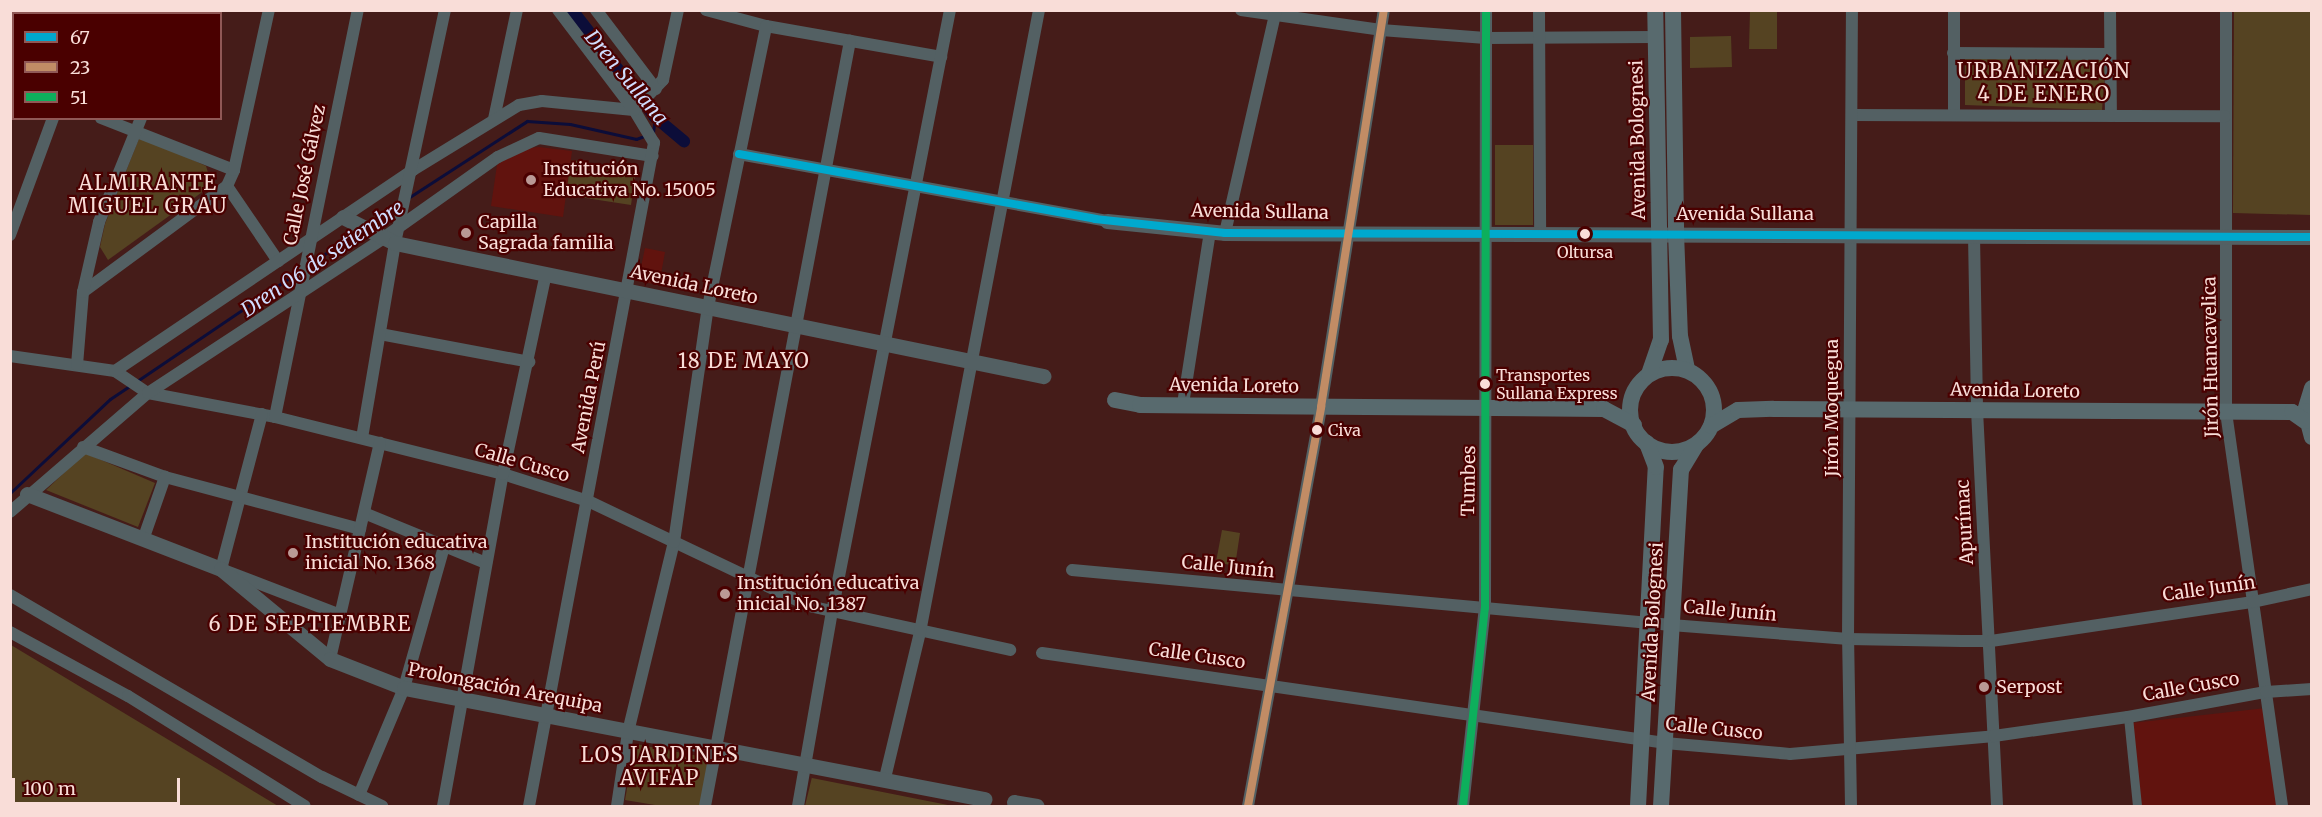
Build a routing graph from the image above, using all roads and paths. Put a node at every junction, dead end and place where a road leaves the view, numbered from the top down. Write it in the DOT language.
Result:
graph roads {
  1 [pos="269,10"];
  2 [pos="358,10"];
  3 [pos="445,10"];
  4 [pos="517,10"];
  5 [pos="558,10"];
  6 [pos="596,10"];
  7 [pos="678,10"];
  8 [pos="706,10"];
  9 [pos="950,10"];
  10 [pos="1039,10"];
  11 [pos="1241,10"];
  12 [pos="1384,10"];
  13 [pos="1486,10"];
  14 [pos="1539,10"];
  15 [pos="1655,10"];
  16 [pos="1673,10"];
  17 [pos="1852,10"];
  18 [pos="1954,10"];
  19 [pos="2110,10"];
  20 [pos="2226,10"];
  21 [pos="1276,13"];
  22 [pos="766,26"];
  23 [pos="1380,30"];
  24 [pos="1486,38"];
  25 [pos="1655,38"];
  26 [pos="1539,40"];
  27 [pos="850,41"];
  28 [pos="1953,53"];
  29 [pos="2110,54"];
  30 [pos="941,57"];
  31 [pos="653,93"];
  32 [pos="636,108"];
  33 [pos="1953,113"];
  34 [pos="1852,115"];
  35 [pos="2111,116"];
  36 [pos="2225,117"];
  37 [pos="494,119"];
  38 [pos="52,120"];
  39 [pos="106,120"];
  40 [pos="140,120"];
  41 [pos="136,132"];
  42 [pos="739,154"];
  43 [pos="653,156"];
  44 [pos="824,169"];
  45 [pos="234,170"];
  46 [pos="413,170"];
  47 [pos="227,186"];
  48 [pos="917,186"];
  49 [pos="1002,202"];
  50 [pos="343,217"];
  51 [pos="1107,221"];
  52 [pos="399,225"];
  53 [pos="1218,233"];
  54 [pos="1350,233"];
  55 [pos="1667,233"];
  56 [pos="10,235"];
  57 [pos="1851,235"];
  58 [pos="1974,235"];
  59 [pos="2227,235"];
  60 [pos="1487,236"];
  61 [pos="1540,236"];
  62 [pos="2312,237"];
  63 [pos="310,239"];
  64 [pos="388,241"];
  65 [pos="278,261"];
  66 [pos="546,274"];
  67 [pos="628,291"];
  68 [pos="83,292"];
  69 [pos="298,296"];
  70 [pos="708,307"];
  71 [pos="795,325"];
  72 [pos="380,334"];
  73 [pos="884,344"];
  74 [pos="10,356"];
  75 [pos="969,361"];
  76 [pos="529,362"];
  77 [pos="77,365"];
  78 [pos="1687,370"];
  79 [pos="115,371"];
  80 [pos="1649,374"];
  81 [pos="1043,376"];
  82 [pos="1636,388"];
  83 [pos="148,393"];
  84 [pos="1712,394"];
  85 [pos="2309,395"];
  86 [pos="1115,400"];
  87 [pos="1183,404"];
  88 [pos="1321,407"];
  89 [pos="1488,407"];
  90 [pos="1851,408"];
  91 [pos="1604,409"];
  92 [pos="1738,410"];
  93 [pos="1977,410"];
  94 [pos="2226,412"];
  95 [pos="268,415"];
  96 [pos="2299,416"];
  97 [pos="1634,426"];
  98 [pos="1711,426"];
  99 [pos="2312,437"];
  100 [pos="362,438"];
  101 [pos="380,443"];
  102 [pos="1647,443"];
  103 [pos="1696,445"];
  104 [pos="83,447"];
  105 [pos="503,474"];
  106 [pos="165,477"];
  107 [pos="27,494"];
  108 [pos="242,498"];
  109 [pos="588,501"];
  110 [pos="10,512"];
  111 [pos="364,513"];
  112 [pos="360,529"];
  113 [pos="144,537"];
  114 [pos="675,542"];
  115 [pos="444,547"];
  116 [pos="486,563"];
  117 [pos="221,569"];
  118 [pos="1072,570"];
  119 [pos="751,580"];
  120 [pos="2312,589"];
  121 [pos="1287,591"];
  122 [pos="10,595"];
  123 [pos="2253,602"];
  124 [pos="1485,608"];
  125 [pos="832,612"];
  126 [pos="341,615"];
  127 [pos="1648,622"];
  128 [pos="1671,625"];
  129 [pos="10,632"];
  130 [pos="920,632"];
  131 [pos="1848,639"];
  132 [pos="1991,641"];
  133 [pos="1010,650"];
  134 [pos="1042,653"];
  135 [pos="330,659"];
  136 [pos="1271,685"];
  137 [pos="404,688"];
  138 [pos="2312,689"];
  139 [pos="2266,692"];
  140 [pos="461,699"];
  141 [pos="1472,713"];
  142 [pos="546,717"];
  143 [pos="2128,717"];
  144 [pos="628,732"];
  145 [pos="1994,736"];
  146 [pos="1643,740"];
  147 [pos="1665,743"];
  148 [pos="717,748"];
  149 [pos="1848,749"];
  150 [pos="807,763"];
  151 [pos="885,778"];
  152 [pos="359,795"];
  153 [pos="984,799"];
  154 [pos="1014,802"];
  155 [pos="305,807"];
  156 [pos="382,807"];
  157 [pos="443,807"];
  158 [pos="529,807"];
  159 [pos="617,807"];
  160 [pos="705,807"];
  161 [pos="798,807"];
  162 [pos="1037,807"];
  163 [pos="1248,807"];
  164 [pos="1463,807"];
  165 [pos="1638,807"];
  166 [pos="1661,807"];
  167 [pos="1851,807"];
  168 [pos="1997,807"];
  169 [pos="2137,807"];
  170 [pos="2282,807"];
  1 -- 45 [label="street"];
  2 -- 63 [label="street, Calle José Gálvez"];
  3 -- 46 [label="street"];
  4 -- 37 [label="street"];
  5 -- 32 [label="street, Avenida Perú"];
  6 -- 31 [label="street"];
  7 -- 31 [label="street"];
  8 -- 22 [label="street"];
  9 -- 30 [label="street"];
  10 -- 49 [label="street"];
  11 -- 21 [label="street"];
  12 -- 23 [label="street"];
  13 -- 24 [label="street, Tumbes"];
  14 -- 26 [label="street"];
  15 -- 25 [label="main road, Avenida Bolognesi"];
  16 -- 55 [label="main road, Avenida Bolognesi"];
  17 -- 34 [label="street, Jirón Moquegua"];
  18 -- 28 [label="street"];
  19 -- 29 [label="street"];
  20 -- 36 [label="street, Jirón Huancavelica"];
  21 -- 23 [label="street"];
  21 -- 53 [label="street"];
  22 -- 27 [label="street"];
  22 -- 42 [label="street"];
  23 -- 24 [label="street"];
  23 -- 54 [label="street"];
  24 -- 26 [label="street"];
  24 -- 60 [label="street, Tumbes"];
  25 -- 26 [label="street"];
  25 -- 55 [label="main road, Avenida Bolognesi"];
  26 -- 61 [label="street"];
  27 -- 30 [label="street"];
  27 -- 44 [label="street"];
  28 -- 29 [label="street"];
  28 -- 33 [label="street"];
  29 -- 35 [label="street"];
  30 -- 48 [label="street"];
  31 -- 32 [label="street"];
  32 -- 37 [label="street"];
  32 -- 43 [label="street, Avenida Perú"];
  33 -- 34 [label="street"];
  33 -- 35 [label="street"];
  34 -- 57 [label="street, Jirón Moquegua"];
  35 -- 36 [label="street"];
  36 -- 59 [label="street, Jirón Huancavelica"];
  37 -- 46 [label="street"];
  38 -- 56 [label="street"];
  39 -- 41 [label="street"];
  40 -- 41 [label="street"];
  41 -- 45 [label="street"];
  41 -- 68 [label="street"];
  42 -- 44 [label="street"];
  42 -- 70 [label="street"];
  43 -- 52 [label="street"];
  43 -- 67 [label="street, Avenida Perú"];
  44 -- 48 [label="street"];
  44 -- 71 [label="street"];
  45 -- 47 [label="street"];
  46 -- 50 [label="street"];
  46 -- 52 [label="street"];
  47 -- 65 [label="street"];
  47 -- 68 [label="street"];
  48 -- 49 [label="street"];
  48 -- 73 [label="street"];
  49 -- 51 [label="street"];
  49 -- 75 [label="street"];
  50 -- 63 [label="street"];
  50 -- 64 [label="street, Avenida Loreto"];
  51 -- 53 [label="street, Avenida Sullana"];
  52 -- 64 [label="street"];
  53 -- 54 [label="street, Avenida Sullana"];
  53 -- 87 [label="street"];
  54 -- 60 [label="street, Avenida Sullana"];
  54 -- 88 [label="street"];
  55 -- 57 [label="street, Avenida Sullana"];
  55 -- 61 [label="street, Avenida Sullana"];
  55 -- 78 [label="main road, Avenida Bolognesi"];
  55 -- 80 [label="main road, Avenida Bolognesi"];
  57 -- 58 [label="street, Avenida Sullana"];
  57 -- 90 [label="street, Jirón Moquegua"];
  58 -- 59 [label="street, Avenida Sullana"];
  58 -- 93 [label="street, Apurímac"];
  59 -- 62 [label="street, Avenida Sullana"];
  59 -- 94 [label="street, Jirón Huancavelica"];
  60 -- 61 [label="street, Avenida Sullana"];
  60 -- 89 [label="street, Tumbes"];
  63 -- 65 [label="street"];
  63 -- 69 [label="street, Calle José Gálvez"];
  64 -- 66 [label="street, Avenida Loreto"];
  64 -- 69 [label="street"];
  64 -- 72 [label="street"];
  65 -- 79 [label="street"];
  66 -- 67 [label="street, Avenida Loreto"];
  66 -- 76 [label="street"];
  67 -- 70 [label="street, Avenida Loreto"];
  67 -- 109 [label="street, Avenida Perú"];
  68 -- 77 [label="street"];
  69 -- 83 [label="street"];
  69 -- 95 [label="street, Calle José Gálvez"];
  70 -- 71 [label="street, Avenida Loreto"];
  70 -- 114 [label="street"];
  71 -- 73 [label="street, Avenida Loreto"];
  71 -- 119 [label="street"];
  72 -- 76 [label="street"];
  72 -- 100 [label="street"];
  73 -- 75 [label="street, Avenida Loreto"];
  73 -- 125 [label="street"];
  74 -- 77 [label="street, Calle Cusco"];
  75 -- 81 [label="street, Avenida Loreto"];
  75 -- 130 [label="street"];
  76 -- 105 [label="street"];
  77 -- 79 [label="street, Calle Cusco"];
  78 -- 80 [label="main road"];
  78 -- 84 [label="main road"];
  79 -- 83 [label="street, Calle Cusco"];
  80 -- 82 [label="main road"];
  82 -- 91 [label="main road"];
  82 -- 97 [label="main road"];
  83 -- 95 [label="street, Calle Cusco"];
  83 -- 104 [label="street"];
  84 -- 92 [label="main road"];
  84 -- 98 [label="main road"];
  85 -- 96 [label="main road"];
  86 -- 87 [label="main road, Avenida Loreto"];
  87 -- 88 [label="main road, Avenida Loreto"];
  88 -- 89 [label="main road, Avenida Loreto"];
  88 -- 121 [label="street"];
  89 -- 91 [label="main road, Avenida Loreto"];
  89 -- 124 [label="street, Tumbes"];
  90 -- 92 [label="main road, Avenida Loreto"];
  90 -- 93 [label="main road, Avenida Loreto"];
  90 -- 131 [label="street, Jirón Moquegua"];
  91 -- 97 [label="main road, Avenida Loreto"];
  92 -- 98 [label="main road, Avenida Loreto"];
  93 -- 94 [label="main road, Avenida Loreto"];
  93 -- 132 [label="street, Apurímac"];
  94 -- 96 [label="main road, Avenida Loreto"];
  94 -- 123 [label="street, Jirón Huancavelica"];
  95 -- 100 [label="street, Calle Cusco"];
  95 -- 108 [label="street, Calle José Gálvez"];
  96 -- 99 [label="main road"];
  97 -- 102 [label="main road"];
  98 -- 103 [label="main road"];
  100 -- 101 [label="street, Calle Cusco"];
  101 -- 105 [label="street, Calle Cusco"];
  101 -- 111 [label="street"];
  102 -- 103 [label="main road"];
  102 -- 127 [label="main road, Avenida Bolognesi"];
  103 -- 128 [label="main road, Avenida Bolognesi"];
  104 -- 106 [label="street"];
  104 -- 107 [label="street"];
  105 -- 109 [label="street, Calle Cusco"];
  105 -- 116 [label="street"];
  106 -- 108 [label="street"];
  106 -- 113 [label="street"];
  107 -- 110 [label="street"];
  107 -- 113 [label="street, Prolongación Arequipa"];
  108 -- 112 [label="street"];
  108 -- 117 [label="street, Calle José Gálvez"];
  109 -- 114 [label="street, Calle Cusco"];
  109 -- 142 [label="street, Avenida Perú"];
  111 -- 112 [label="street"];
  111 -- 115 [label="street"];
  112 -- 126 [label="street"];
  113 -- 117 [label="street, Prolongación Arequipa"];
  114 -- 119 [label="street, Calle Cusco"];
  114 -- 144 [label="street"];
  115 -- 116 [label="street"];
  115 -- 137 [label="street"];
  116 -- 140 [label="street"];
  117 -- 126 [label="street"];
  117 -- 135 [label="street, Prolongación Arequipa"];
  118 -- 121 [label="street, Calle Junín"];
  119 -- 125 [label="street, Calle Cusco"];
  119 -- 148 [label="street"];
  120 -- 123 [label="street, Calle Junín"];
  121 -- 124 [label="street, Calle Junín"];
  121 -- 136 [label="street"];
  122 -- 152 [label="street"];
  123 -- 132 [label="street, Calle Junín"];
  123 -- 139 [label="street, Jirón Huancavelica"];
  124 -- 127 [label="street, Calle Junín"];
  124 -- 141 [label="street, Tumbes"];
  125 -- 130 [label="street, Calle Cusco"];
  125 -- 150 [label="street"];
  126 -- 135 [label="street"];
  127 -- 128 [label="street, Calle Junín"];
  127 -- 146 [label="main road, Avenida Bolognesi"];
  128 -- 131 [label="street, Calle Junín"];
  128 -- 147 [label="main road, Avenida Bolognesi"];
  129 -- 155 [label="street"];
  130 -- 133 [label="street, Calle Cusco"];
  130 -- 151 [label="street"];
  131 -- 132 [label="street, Calle Junín"];
  131 -- 149 [label="street, Jirón Moquegua"];
  132 -- 145 [label="street, Apurímac"];
  134 -- 136 [label="street, Calle Cusco"];
  135 -- 137 [label="street, Prolongación Arequipa"];
  136 -- 141 [label="street, Calle Cusco"];
  136 -- 163 [label="street"];
  137 -- 140 [label="street, Prolongación Arequipa"];
  137 -- 152 [label="street"];
  138 -- 139 [label="street, Calle Cusco"];
  139 -- 143 [label="street, Calle Cusco"];
  139 -- 170 [label="street, Jirón Huancavelica"];
  140 -- 142 [label="street, Prolongación Arequipa"];
  140 -- 157 [label="street"];
  141 -- 146 [label="street, Calle Cusco"];
  141 -- 164 [label="street, Tumbes"];
  142 -- 144 [label="street, Prolongación Arequipa"];
  142 -- 158 [label="street, Avenida Perú"];
  143 -- 145 [label="street, Calle Cusco"];
  143 -- 169 [label="street"];
  144 -- 148 [label="street, Prolongación Arequipa"];
  144 -- 159 [label="street"];
  145 -- 149 [label="street, Calle Cusco"];
  145 -- 168 [label="street, Apurímac"];
  146 -- 147 [label="street, Calle Cusco"];
  146 -- 165 [label="main road, Avenida Bolognesi"];
  147 -- 149 [label="street, Calle Cusco"];
  147 -- 166 [label="main road, Avenida Bolognesi"];
  148 -- 150 [label="street, Prolongación Arequipa"];
  148 -- 160 [label="street"];
  149 -- 167 [label="street, Jirón Moquegua"];
  150 -- 151 [label="street, Prolongación Arequipa"];
  150 -- 161 [label="street"];
  151 -- 153 [label="street, Prolongación Arequipa"];
  152 -- 156 [label="street"];
  154 -- 162 [label="street"];
}
